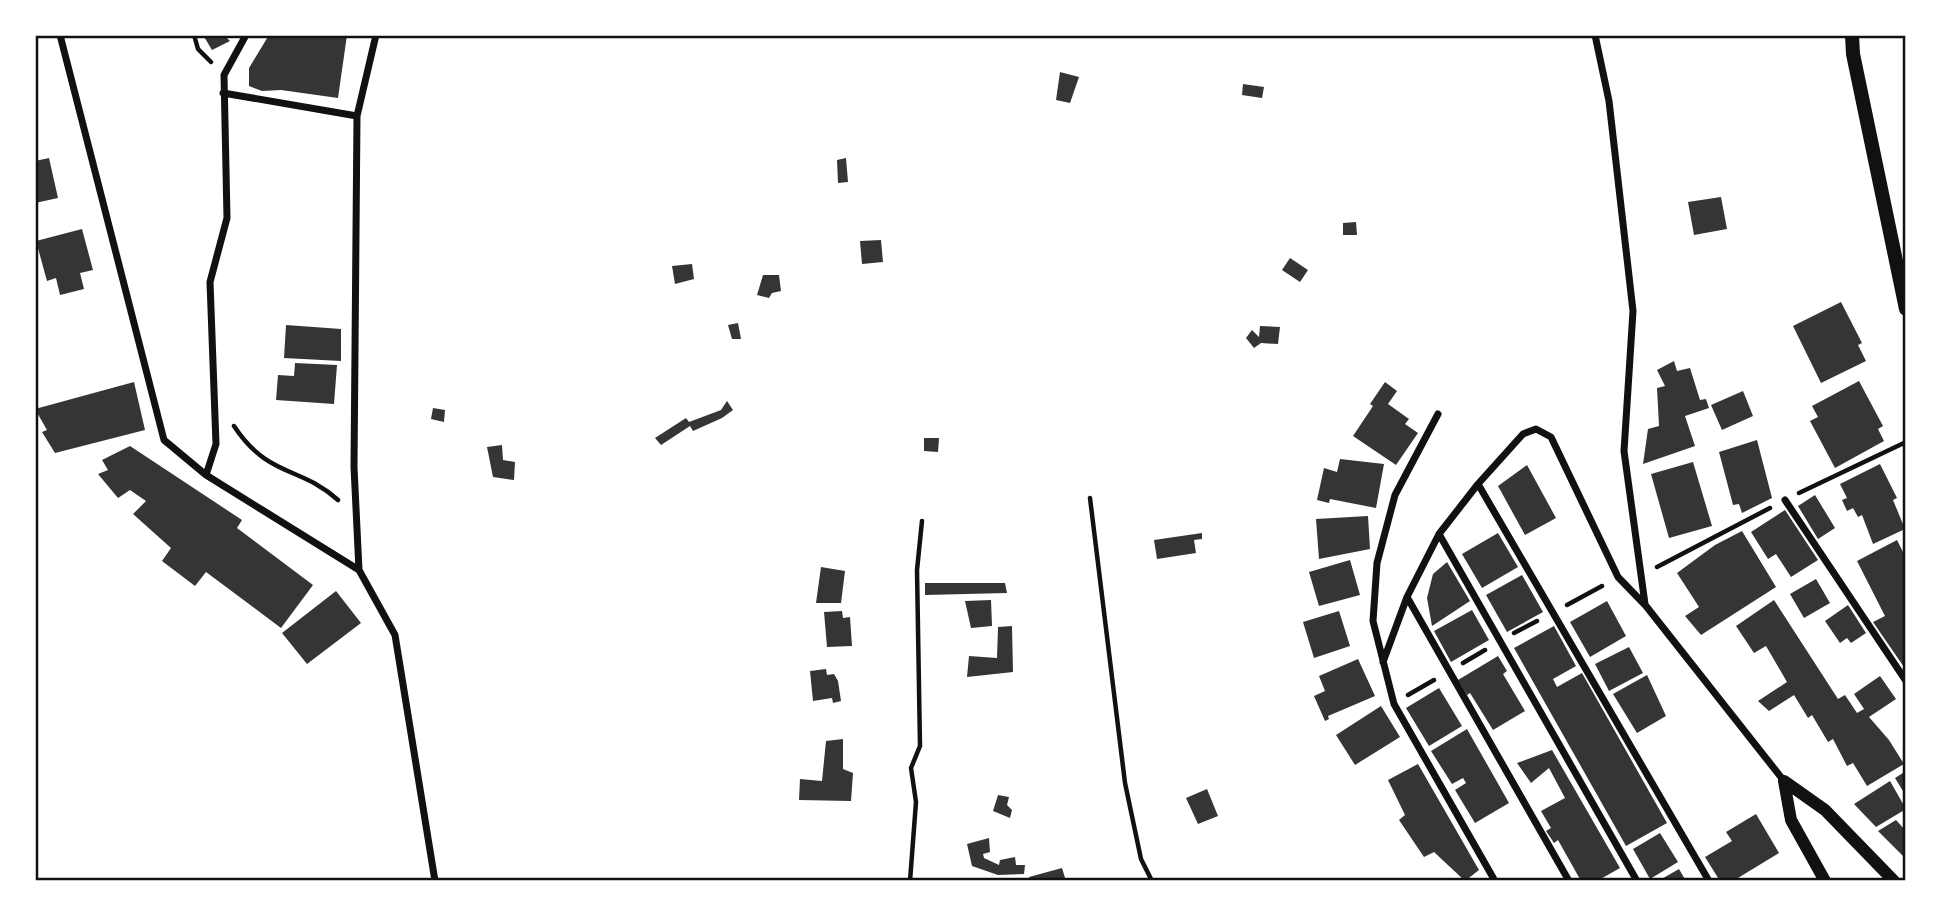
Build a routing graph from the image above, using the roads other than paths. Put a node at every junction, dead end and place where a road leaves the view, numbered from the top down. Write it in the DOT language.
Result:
graph roads {
  1 [pos="61,35"];
  2 [pos="246,35"];
  3 [pos="376,35"];
  4 [pos="1595,35"];
  5 [pos="1853,35"];
  6 [pos="223,93"];
  7 [pos="357,116"];
  8 [pos="1906,309"];
  9 [pos="1438,414"];
  10 [pos="206,475"];
  11 [pos="1478,484"];
  12 [pos="1785,500"];
  13 [pos="1439,534"];
  14 [pos="359,570"];
  15 [pos="1407,597"];
  16 [pos="1646,606"];
  17 [pos="1383,662"];
  18 [pos="1906,681"];
  19 [pos="1784,781"];
  20 [pos="435,881"];
  21 [pos="1494,881"];
  22 [pos="1569,881"];
  23 [pos="1637,881"];
  24 [pos="1709,881"];
  25 [pos="1825,881"];
  26 [pos="1894,881"];
  1 -- 10 [label="street"];
  2 -- 6 [label="street"];
  3 -- 7 [label="street"];
  4 -- 16 [label="street"];
  5 -- 8 [label="main road"];
  6 -- 7 [label="street"];
  6 -- 10 [label="street"];
  7 -- 14 [label="street"];
  9 -- 17 [label="street"];
  10 -- 14 [label="street"];
  11 -- 13 [label="street"];
  11 -- 16 [label="street"];
  11 -- 24 [label="street"];
  12 -- 18 [label="street"];
  13 -- 15 [label="street"];
  13 -- 23 [label="street"];
  14 -- 20 [label="street"];
  15 -- 17 [label="street"];
  15 -- 22 [label="street"];
  16 -- 19 [label="street"];
  17 -- 21 [label="street"];
  19 -- 25 [label="street"];
  19 -- 26 [label="street"];
}
